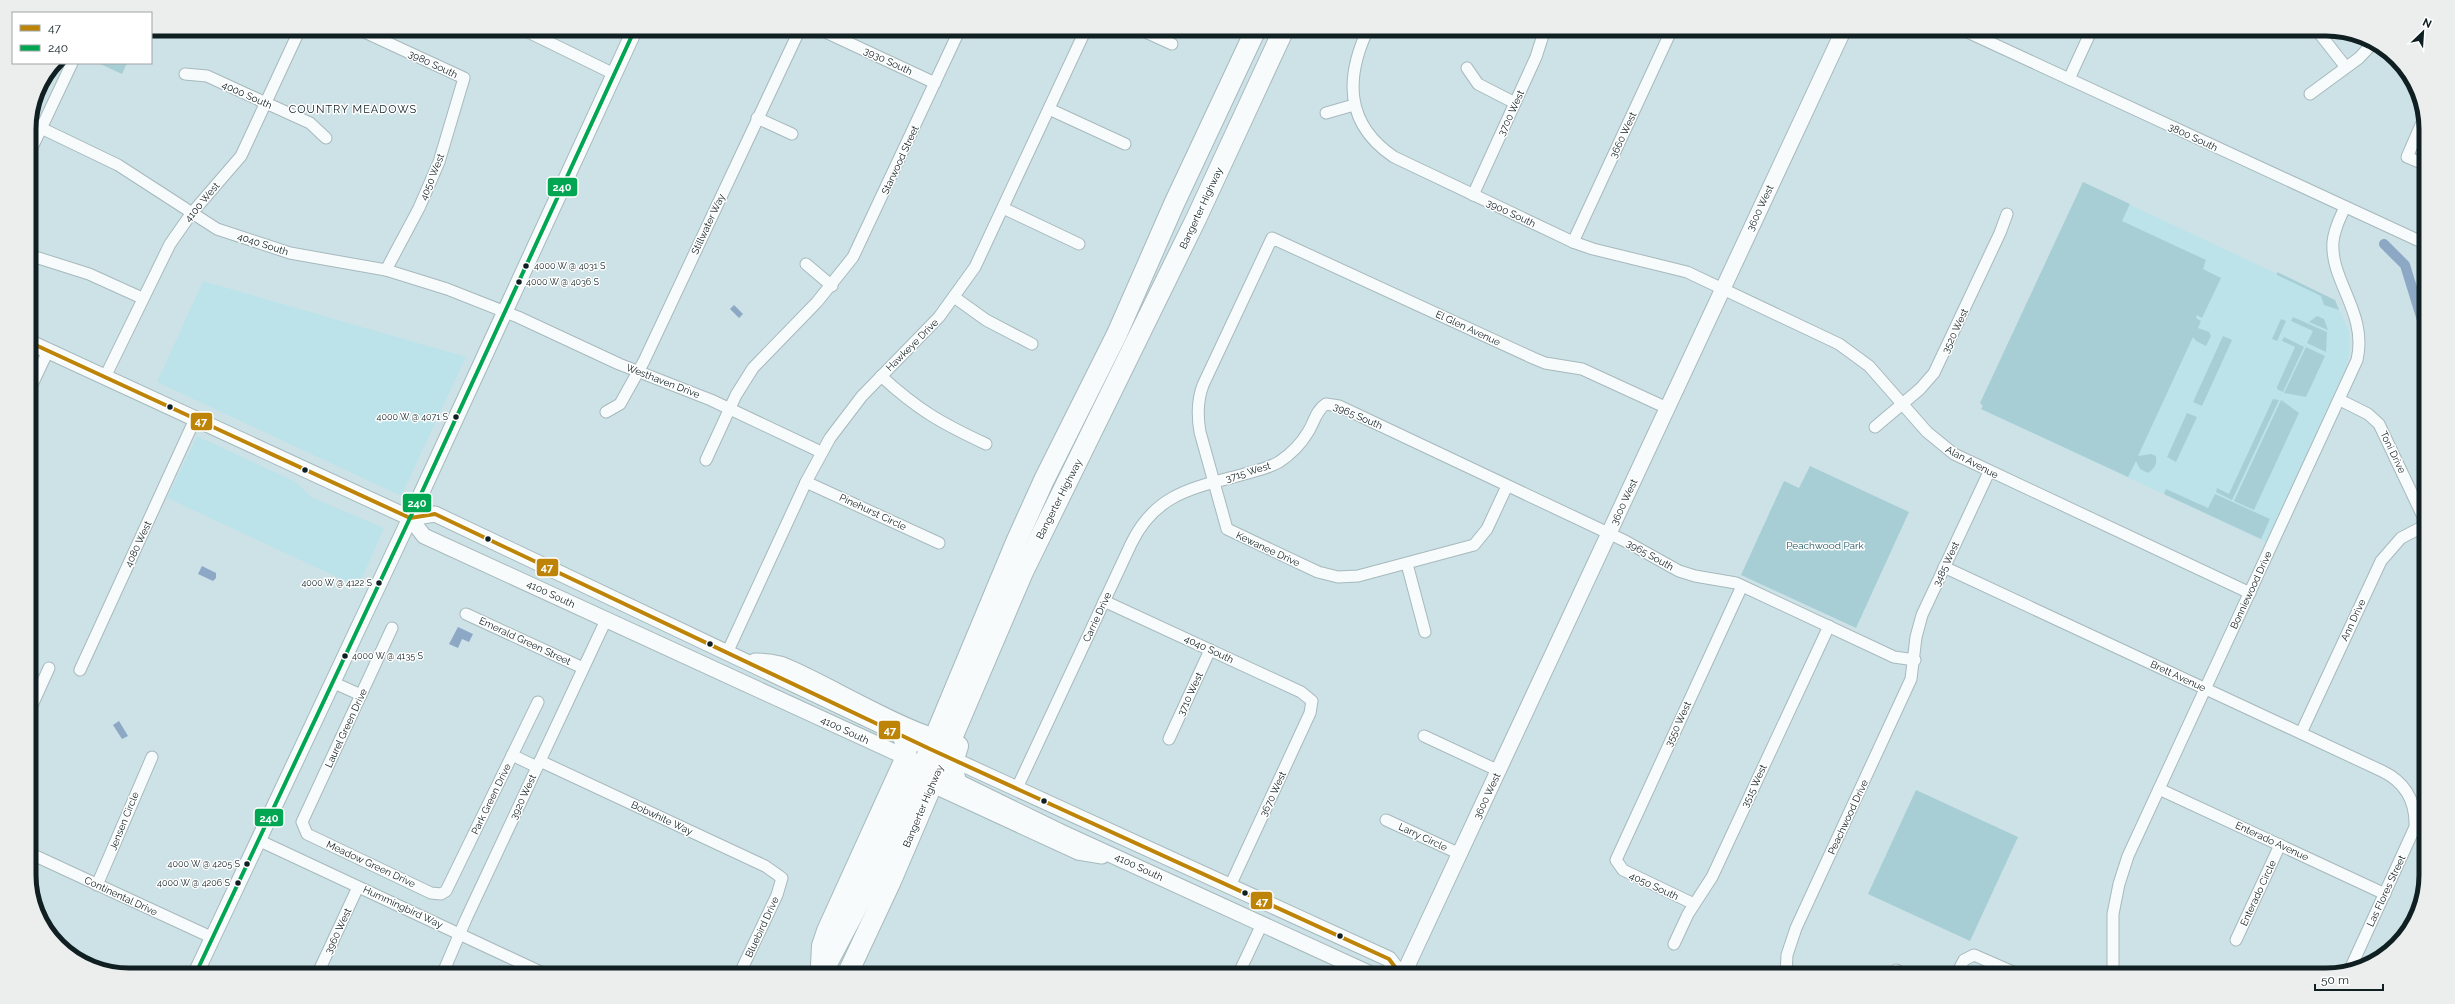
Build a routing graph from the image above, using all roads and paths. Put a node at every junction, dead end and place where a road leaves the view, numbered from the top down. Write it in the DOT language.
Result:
graph roads {
  1 [pos="297,36"];
  2 [pos="373,36"];
  3 [pos="536,36"];
  4 [pos="632,36"];
  5 [pos="797,36"];
  6 [pos="834,36"];
  7 [pos="957,36"];
  8 [pos="1083,36"];
  9 [pos="1154,36"];
  10 [pos="1253,36"];
  11 [pos="1281,36"];
  12 [pos="1365,36"];
  13 [pos="1543,36"];
  14 [pos="1669,36"];
  15 [pos="1841,36"];
  16 [pos="1975,36"];
  17 [pos="2089,36"];
  18 [pos="2321,36"];
  19 [pos="1172,44"];
  20 [pos="2369,47"];
  21 [pos="72,64"];
  22 [pos="2345,66"];
  23 [pos="1467,68"];
  24 [pos="185,74"];
  25 [pos="614,74"];
  26 [pos="464,78"];
  27 [pos="2069,79"];
  28 [pos="935,83"];
  29 [pos="2310,94"];
  30 [pos="266,103"];
  31 [pos="1515,103"];
  32 [pos="1354,105"];
  33 [pos="1049,109"];
  34 [pos="1326,113"];
  35 [pos="758,118"];
  36 [pos="41,128"];
  37 [pos="2419,129"];
  38 [pos="792,134"];
  39 [pos="326,138"];
  40 [pos="36,139"];
  41 [pos="1125,144"];
  42 [pos="2419,162"];
  43 [pos="1473,195"];
  44 [pos="2345,207"];
  45 [pos="1003,208"];
  46 [pos="191,214"];
  47 [pos="2007,214"];
  48 [pos="1272,238"];
  49 [pos="2419,240"];
  50 [pos="1573,242"];
  51 [pos="1079,244"];
  52 [pos="36,258"];
  53 [pos="806,264"];
  54 [pos="386,270"];
  55 [pos="832,286"];
  56 [pos="1723,289"];
  57 [pos="142,298"];
  58 [pos="954,298"];
  59 [pos="504,312"];
  60 [pos="1117,334"];
  61 [pos="1032,344"];
  62 [pos="36,345"];
  63 [pos="48,350"];
  64 [pos="638,371"];
  65 [pos="36,376"];
  66 [pos="881,376"];
  67 [pos="105,377"];
  68 [pos="2340,400"];
  69 [pos="1326,404"];
  70 [pos="1903,404"];
  71 [pos="1667,408"];
  72 [pos="730,409"];
  73 [pos="606,412"];
  74 [pos="196,419"];
  75 [pos="1875,427"];
  76 [pos="986,444"];
  77 [pos="821,452"];
  78 [pos="706,460"];
  79 [pos="1989,472"];
  80 [pos="806,482"];
  81 [pos="1213,482"];
  82 [pos="1507,486"];
  83 [pos="2419,509"];
  84 [pos="410,518"];
  85 [pos="2419,528"];
  86 [pos="1043,530"];
  87 [pos="1609,534"];
  88 [pos="939,543"];
  89 [pos="1408,564"];
  90 [pos="1944,567"];
  91 [pos="517,578"];
  92 [pos="1742,586"];
  93 [pos="2250,593"];
  94 [pos="1104,601"];
  95 [pos="466,614"];
  96 [pos="606,620"];
  97 [pos="1829,626"];
  98 [pos="392,628"];
  99 [pos="1425,632"];
  100 [pos="1210,650"];
  101 [pos="727,653"];
  102 [pos="1915,660"];
  103 [pos="744,661"];
  104 [pos="50,668"];
  105 [pos="584,668"];
  106 [pos="80,670"];
  107 [pos="332,682"];
  108 [pos="2206,689"];
  109 [pos="361,695"];
  110 [pos="36,697"];
  111 [pos="1312,701"];
  112 [pos="538,702"];
  113 [pos="2301,733"];
  114 [pos="1424,736"];
  115 [pos="903,737"];
  116 [pos="1169,739"];
  117 [pos="512,755"];
  118 [pos="152,757"];
  119 [pos="931,763"];
  120 [pos="538,764"];
  121 [pos="1499,771"];
  122 [pos="956,781"];
  123 [pos="1017,788"];
  124 [pos="2159,789"];
  125 [pos="2407,791"];
  126 [pos="1386,820"];
  127 [pos="304,829"];
  128 [pos="258,840"];
  129 [pos="2280,845"];
  130 [pos="1460,854"];
  131 [pos="36,856"];
  132 [pos="1115,856"];
  133 [pos="1617,864"];
  134 [pos="782,878"];
  135 [pos="97,885"];
  136 [pos="1230,886"];
  137 [pos="358,887"];
  138 [pos="441,894"];
  139 [pos="2385,894"];
  140 [pos="1694,904"];
  141 [pos="1296,916"];
  142 [pos="1262,924"];
  143 [pos="460,934"];
  144 [pos="213,938"];
  145 [pos="2236,940"];
  146 [pos="1674,944"];
  147 [pos="2352,964"];
  148 [pos="198,968"];
  149 [pos="320,968"];
  150 [pos="445,968"];
  151 [pos="532,968"];
  152 [pos="743,968"];
  153 [pos="821,968"];
  154 [pos="825,968"];
  155 [pos="850,968"];
  156 [pos="1241,968"];
  157 [pos="1358,968"];
  158 [pos="1396,968"];
  159 [pos="1405,968"];
  160 [pos="1786,968"];
  161 [pos="1960,968"];
  162 [pos="2005,968"];
  163 [pos="2113,968"];
  1 -- 30 [label="street, 4100 West"];
  2 -- 26 [label="street, 3980 South"];
  3 -- 25 [label="street"];
  4 -- 25 [label="main road"];
  5 -- 35 [label="street, Stillwater Way"];
  6 -- 28 [label="street, 3930 South"];
  7 -- 28 [label="street, Starwood Street"];
  8 -- 33 [label="street, Hawkeye Drive"];
  9 -- 19 [label="street"];
  10 -- 60 [label="highway, Bangerter Highway"];
  11 -- 86 [label="highway, Bangerter Highway"];
  12 -- 32 [label="street"];
  13 -- 31 [label="street, 3700 West"];
  14 -- 50 [label="street, 3660 West"];
  15 -- 56 [label="main road, 3600 West"];
  16 -- 27 [label="street, 3800 South"];
  17 -- 27 [label="street"];
  18 -- 22 [label="street"];
  20 -- 22 [label="street"];
  21 -- 36 [label="street"];
  22 -- 29 [label="street"];
  23 -- 31 [label="street"];
  24 -- 30 [label="street, 4000 South"];
  25 -- 59 [label="main road"];
  26 -- 54 [label="street, 4050 West"];
  27 -- 44 [label="street, 3800 South"];
  28 -- 55 [label="street, Starwood Street"];
  30 -- 39 [label="street, 4000 South"];
  30 -- 46 [label="street, 4100 West"];
  31 -- 43 [label="street, 3700 West"];
  32 -- 34 [label="street"];
  32 -- 43 [label="street, 3900 South"];
  33 -- 41 [label="street"];
  33 -- 45 [label="street, Hawkeye Drive"];
  35 -- 38 [label="street"];
  35 -- 64 [label="street, Stillwater Way"];
  36 -- 40 [label="street"];
  36 -- 46 [label="street, 4040 South"];
  37 -- 42 [label="street"];
  43 -- 50 [label="street, 3900 South"];
  44 -- 49 [label="street, 3800 South"];
  44 -- 68 [label="street, Bonniewood Drive"];
  45 -- 51 [label="street"];
  45 -- 58 [label="street, Hawkeye Drive"];
  46 -- 54 [label="street, 4040 South"];
  46 -- 57 [label="street, 4100 West"];
  47 -- 70 [label="street, 3520 West"];
  48 -- 71 [label="street, El Glen Avenue"];
  48 -- 81 [label="street, Kewanee Drive"];
  50 -- 56 [label="street, 3900 South"];
  52 -- 57 [label="street"];
  53 -- 55 [label="street"];
  54 -- 59 [label="street, 4040 South"];
  55 -- 72 [label="street, Starwood Street"];
  56 -- 70 [label="street, Alan Avenue"];
  56 -- 71 [label="main road, 3600 West"];
  57 -- 67 [label="street, 4100 West"];
  58 -- 61 [label="street"];
  58 -- 66 [label="street, Hawkeye Drive"];
  59 -- 64 [label="street, Westhaven Drive"];
  59 -- 84 [label="main road"];
  60 -- 86 [label="highway"];
  60 -- 119 [label="highway, Bangerter Highway"];
  62 -- 63 [label="main road, 4100 South"];
  63 -- 65 [label="street"];
  63 -- 67 [label="main road, 4100 South"];
  64 -- 72 [label="street, Westhaven Drive"];
  64 -- 73 [label="street, Stillwater Way"];
  66 -- 76 [label="street"];
  66 -- 77 [label="street, Hawkeye Drive"];
  67 -- 74 [label="main road, 4100 South"];
  68 -- 83 [label="street, Toni Drive"];
  68 -- 93 [label="street, Bonniewood Drive"];
  69 -- 81 [label="street, 3715 West"];
  69 -- 82 [label="street, 3965 South"];
  70 -- 75 [label="street, 3520 West"];
  70 -- 79 [label="street, Alan Avenue"];
  71 -- 87 [label="main road, 3600 West"];
  72 -- 77 [label="street, Westhaven Drive"];
  72 -- 78 [label="street, Starwood Street"];
  74 -- 84 [label="main road, 4100 South"];
  74 -- 106 [label="street, 4080 West"];
  77 -- 80 [label="street, Hawkeye Drive"];
  79 -- 90 [label="street, 3485 West"];
  79 -- 93 [label="street, Alan Avenue"];
  80 -- 88 [label="street, Pinehurst Circle"];
  80 -- 101 [label="street, Hawkeye Drive"];
  81 -- 89 [label="street, Kewanee Drive"];
  81 -- 94 [label="street, Carrie Drive"];
  82 -- 87 [label="street, 3965 South"];
  82 -- 89 [label="street, Kewanee Drive"];
  84 -- 91 [label="main road, 4100 South"];
  84 -- 101 [label="main road, 4100 South"];
  84 -- 107 [label="main road"];
  85 -- 113 [label="street, Ann Drive"];
  86 -- 119 [label="highway, Bangerter Highway"];
  86 -- 119 [label="highway"];
  87 -- 92 [label="street, 3965 South"];
  87 -- 121 [label="main road, 3600 West"];
  89 -- 99 [label="street"];
  90 -- 102 [label="street, 3485 West"];
  90 -- 108 [label="street, Brett Avenue"];
  91 -- 96 [label="main road, 4100 South"];
  91 -- 103 [label="main road"];
  92 -- 97 [label="street, 3965 South"];
  92 -- 133 [label="street, 3550 West"];
  93 -- 108 [label="street, Bonniewood Drive"];
  94 -- 100 [label="street, 4040 South"];
  94 -- 123 [label="street, Carrie Drive"];
  95 -- 105 [label="street, Emerald Green Street"];
  96 -- 105 [label="street, 3920 West"];
  96 -- 119 [label="main road, 4100 South"];
  97 -- 102 [label="street, 3965 South"];
  97 -- 140 [label="street, 3515 West"];
  98 -- 109 [label="street, Laurel Green Drive"];
  100 -- 111 [label="street, 4040 South"];
  100 -- 116 [label="street, 3710 West"];
  101 -- 103 [label="main road, 4100 South"];
  102 -- 160 [label="street, Peachwood Drive"];
  103 -- 115 [label="main road, 4100 South"];
  103 -- 119 [label="main road"];
  104 -- 110 [label="street"];
  105 -- 120 [label="street, 3920 West"];
  107 -- 109 [label="street"];
  107 -- 128 [label="main road"];
  108 -- 113 [label="street, Brett Avenue"];
  108 -- 124 [label="street, Bonniewood Drive"];
  109 -- 127 [label="street, Laurel Green Drive"];
  111 -- 136 [label="street, 3670 West"];
  112 -- 117 [label="street, Park Green Drive"];
  113 -- 125 [label="street, Brett Avenue"];
  114 -- 121 [label="street"];
  115 -- 119 [label="highway"];
  117 -- 120 [label="street, Bobwhite Way"];
  117 -- 138 [label="street, Park Green Drive"];
  118 -- 135 [label="street, Jensen Circle"];
  119 -- 122 [label="highway"];
  119 -- 123 [label="main road, 4100 South"];
  119 -- 132 [label="main road"];
  119 -- 153 [label="highway"];
  119 -- 154 [label="highway, Bangerter Highway"];
  119 -- 155 [label="highway, Bangerter Highway"];
  120 -- 134 [label="street, Bobwhite Way"];
  120 -- 143 [label="street, 3920 West"];
  121 -- 130 [label="main road, 3600 West"];
  122 -- 132 [label="main road, 4100 South"];
  123 -- 136 [label="main road, 4100 South"];
  124 -- 129 [label="street, Enterado Avenue"];
  124 -- 163 [label="street, Bonniewood Drive"];
  125 -- 139 [label="street, Las Flores Street"];
  126 -- 130 [label="street, Larry Circle"];
  127 -- 138 [label="street, Meadow Green Drive"];
  128 -- 137 [label="street, Hummingbird Way"];
  128 -- 144 [label="main road"];
  129 -- 139 [label="street, Enterado Avenue"];
  129 -- 145 [label="street, Enterado Circle"];
  130 -- 159 [label="main road, 3600 West"];
  131 -- 135 [label="street, Continental Drive"];
  132 -- 141 [label="main road"];
  132 -- 142 [label="main road, 4100 South"];
  133 -- 140 [label="street, 4050 South"];
  134 -- 152 [label="street, Bluebird Drive"];
  135 -- 144 [label="street, Continental Drive"];
  136 -- 141 [label="main road, 4100 South"];
  137 -- 143 [label="street, Hummingbird Way"];
  137 -- 149 [label="street, 3960 West"];
  139 -- 147 [label="street, Las Flores Street"];
  140 -- 146 [label="street, 3515 West"];
  141 -- 158 [label="main road, 4100 South"];
  142 -- 156 [label="street"];
  142 -- 157 [label="main road, 4100 South"];
  143 -- 150 [label="street, 3920 West"];
  143 -- 151 [label="street, Hummingbird Way"];
  144 -- 148 [label="main road"];
  161 -- 162 [label="street"];
}
